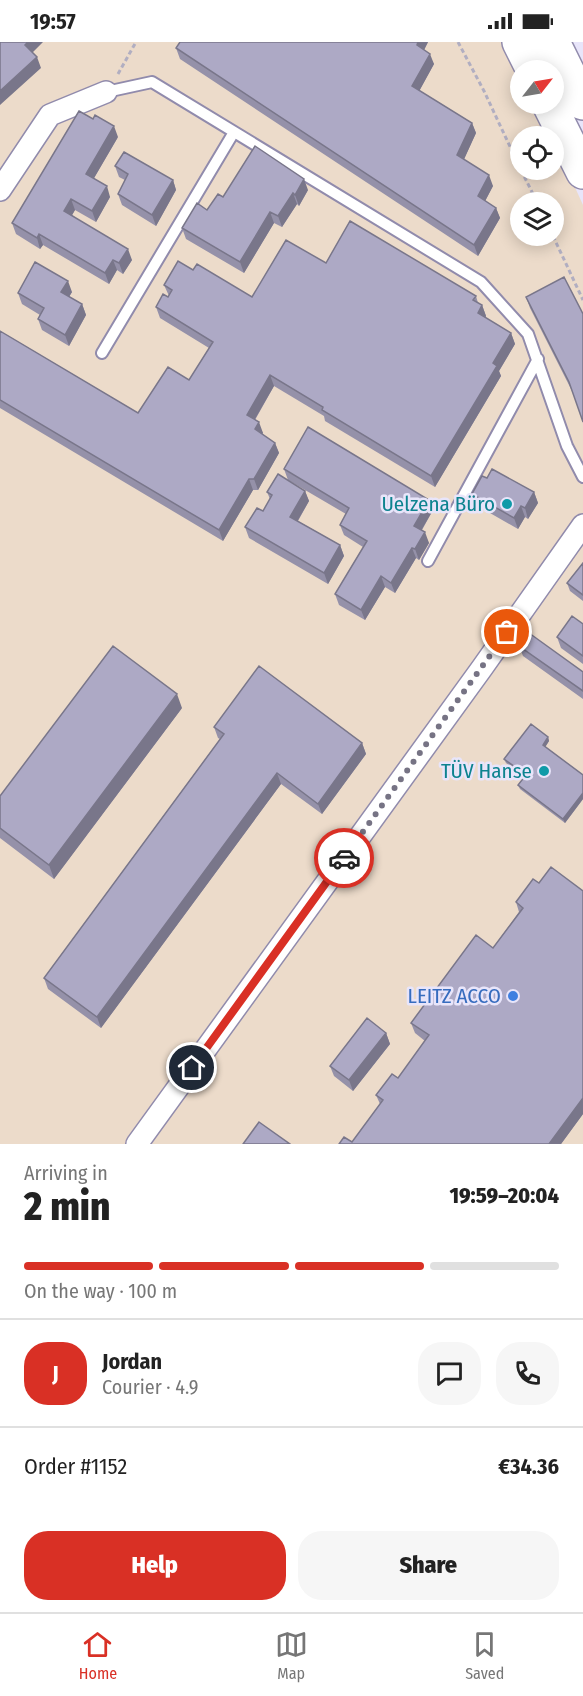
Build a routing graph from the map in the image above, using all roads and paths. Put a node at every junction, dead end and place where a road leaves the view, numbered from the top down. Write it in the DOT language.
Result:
graph roads {
  1 [pos="136,42"];
  2 [pos="458,42"];
  3 [pos="519,42"];
  4 [pos="553,42"];
  5 [pos="528,60"];
  6 [pos="106,92"];
  7 [pos="583,103"];
  8 [pos="554,114"];
  9 [pos="234,132"];
  10 [pos="510,146"];
  11 [pos="583,172"];
  12 [pos="0,190"];
  13 [pos="558,246"];
  14 [pos="583,300"];
  15 [pos="102,353"];
  16 [pos="538,358"];
  17 [pos="583,477"];
  18 [pos="583,525"];
  19 [pos="428,561"];
  20 [pos="137,1144"];
  1 -- 6 [label="path"];
  2 -- 10 [label="path"];
  3 -- 5 [label="highway"];
  4 -- 7 [label="highway"];
  6 -- 9 [label="lane"];
  6 -- 12 [label="street"];
  8 -- 11 [label="highway"];
  9 -- 15 [label="lane"];
  9 -- 16 [label="lane"];
  13 -- 14 [label="path"];
  16 -- 17 [label="lane"];
  16 -- 19 [label="lane"];
  18 -- 20 [label="street"];
}
